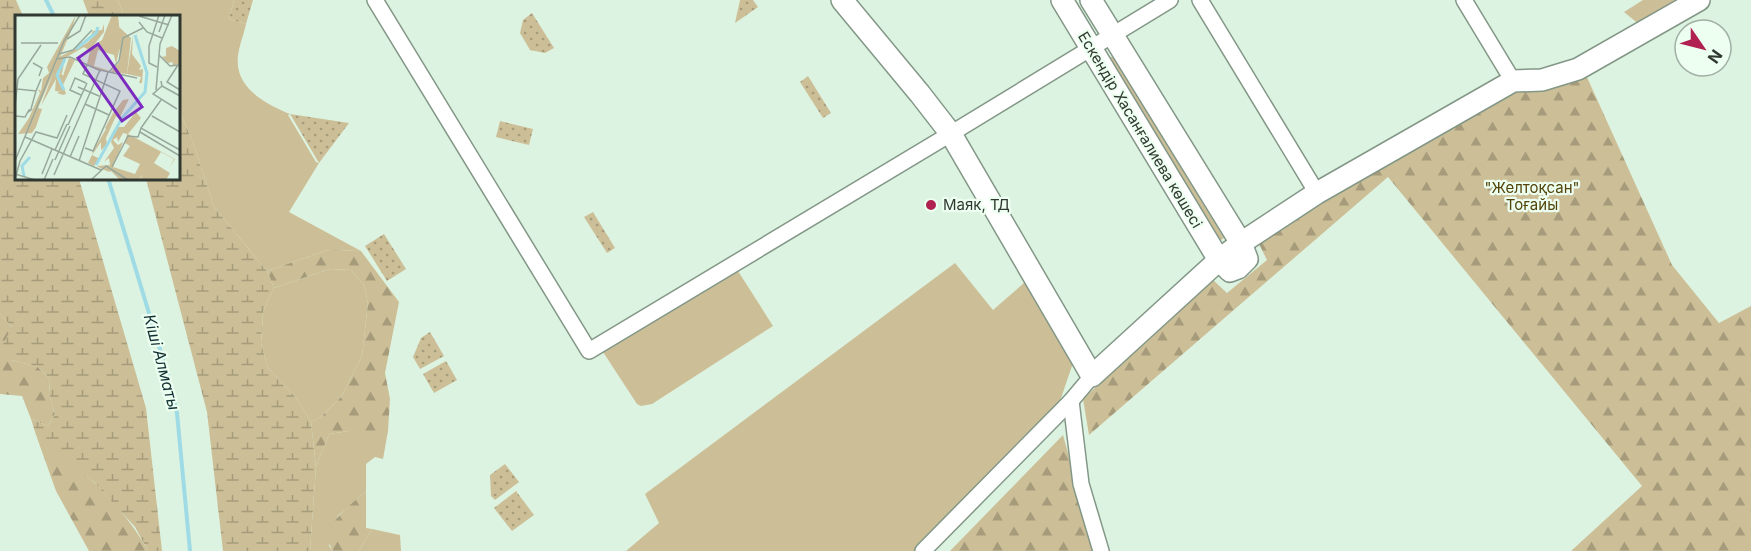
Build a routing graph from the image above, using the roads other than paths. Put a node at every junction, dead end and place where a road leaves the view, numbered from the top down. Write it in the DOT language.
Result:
graph roads {
  1 [pos="375,0"];
  2 [pos="842,0"];
  3 [pos="1062,0"];
  4 [pos="1091,0"];
  5 [pos="1170,0"];
  6 [pos="1200,0"];
  7 [pos="1464,0"];
  8 [pos="1699,0"];
  9 [pos="1113,35"];
  10 [pos="1091,49"];
  11 [pos="1513,81"];
  12 [pos="951,134"];
  13 [pos="1317,193"];
  14 [pos="1241,243"];
  15 [pos="1219,260"];
  16 [pos="1092,376"];
  17 [pos="1071,401"];
  18 [pos="923,551"];
  19 [pos="1101,551"];
  1 -- 12 [label="street"];
  2 -- 12 [label="street"];
  3 -- 10 [label="street, Ескендір Хасанғалиева көшесі"];
  4 -- 9 [label="street, Ескендір Хасанғалиева көшесі"];
  5 -- 9 [label="street"];
  6 -- 13 [label="street"];
  7 -- 11 [label="street"];
  8 -- 11 [label="street"];
  9 -- 10 [label="street"];
  9 -- 14 [label="street, Ескендір Хасанғалиева көшесі"];
  10 -- 12 [label="street"];
  10 -- 15 [label="street, Ескендір Хасанғалиева көшесі"];
  11 -- 13 [label="street"];
  12 -- 16 [label="street"];
  13 -- 14 [label="street"];
  14 -- 15 [label="street"];
  15 -- 16 [label="street"];
  16 -- 17 [label="street"];
  17 -- 18 [label="street"];
  17 -- 19 [label="street"];
}
